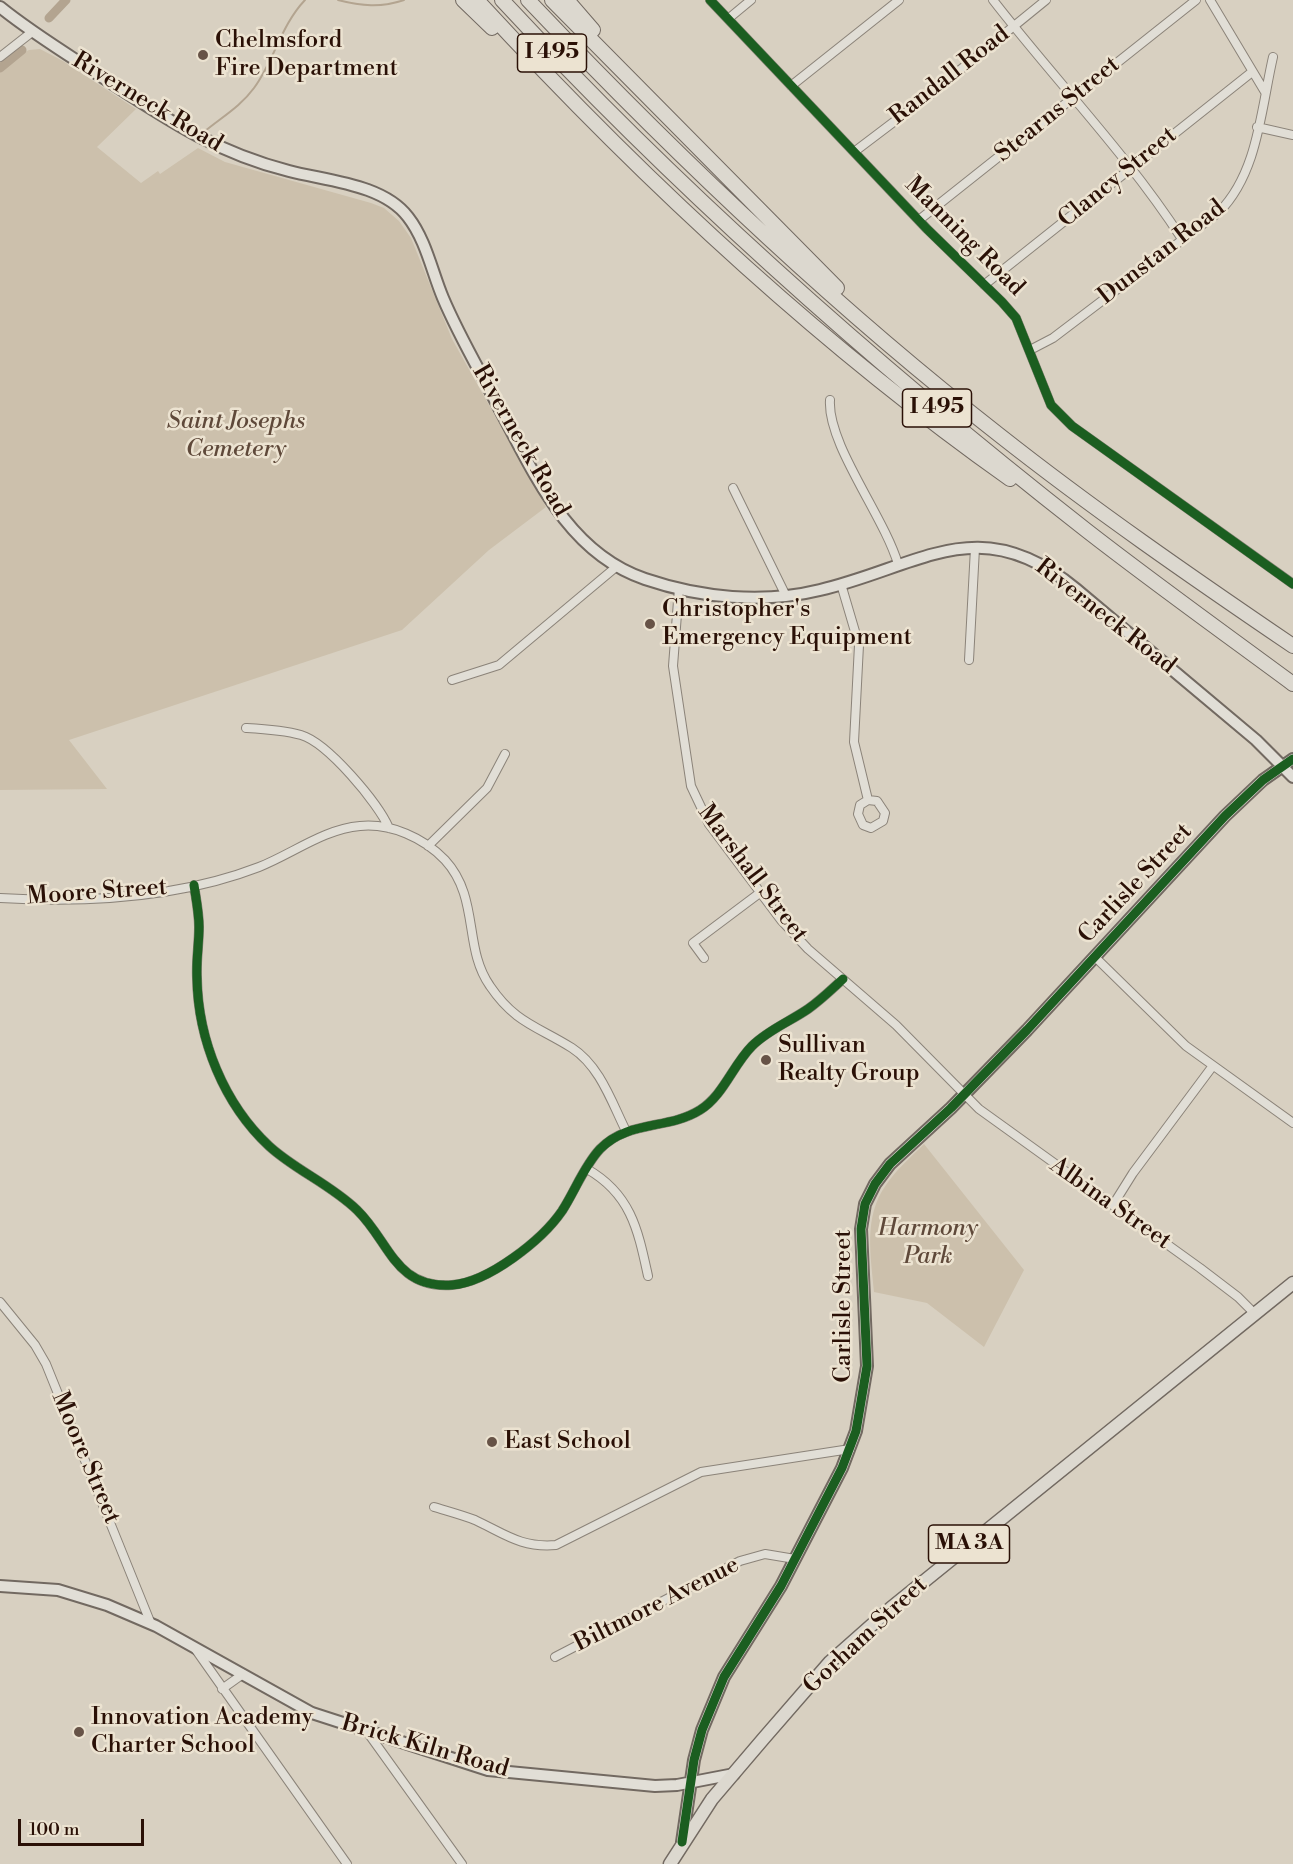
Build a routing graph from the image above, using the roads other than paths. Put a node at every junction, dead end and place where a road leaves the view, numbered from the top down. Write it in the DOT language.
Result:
graph roads {
  1 [pos="463,0"];
  2 [pos="477,0"];
  3 [pos="502,0"];
  4 [pos="528,0"];
  5 [pos="552,0"];
  6 [pos="567,0"];
  7 [pos="710,0"];
  8 [pos="751,0"];
  9 [pos="899,0"];
  10 [pos="993,0"];
  11 [pos="1046,0"];
  12 [pos="1196,0"];
  13 [pos="1210,0"];
  14 [pos="0,7"];
  15 [pos="728,19"];
  16 [pos="1013,26"];
  17 [pos="32,32"];
  18 [pos="0,57"];
  19 [pos="1273,57"];
  20 [pos="1252,72"];
  21 [pos="630,80"];
  22 [pos="791,86"];
  23 [pos="1265,92"];
  24 [pos="1073,98"];
  25 [pos="585,113"];
  26 [pos="1257,127"];
  27 [pos="1293,135"];
  28 [pos="854,152"];
  29 [pos="1131,168"];
  30 [pos="919,220"];
  31 [pos="1182,239"];
  32 [pos="984,285"];
  33 [pos="1030,350"];
  34 [pos="919,369"];
  35 [pos="830,400"];
  36 [pos="733,488"];
  37 [pos="975,548"];
  38 [pos="898,564"];
  39 [pos="1132,566"];
  40 [pos="616,567"];
  41 [pos="841,584"];
  42 [pos="1293,585"];
  43 [pos="679,588"];
  44 [pos="786,596"];
  45 [pos="1293,646"];
  46 [pos="969,660"];
  47 [pos="452,680"];
  48 [pos="1293,684"];
  49 [pos="246,728"];
  50 [pos="505,754"];
  51 [pos="1293,759"];
  52 [pos="1282,766"];
  53 [pos="1293,777"];
  54 [pos="868,800"];
  55 [pos="389,828"];
  56 [pos="428,846"];
  57 [pos="194,885"];
  58 [pos="761,892"];
  59 [pos="0,898"];
  60 [pos="1095,957"];
  61 [pos="704,958"];
  62 [pos="843,979"];
  63 [pos="1212,1066"];
  64 [pos="964,1095"];
  65 [pos="1293,1123"];
  66 [pos="626,1131"];
  67 [pos="587,1169"];
  68 [pos="1113,1205"];
  69 [pos="648,1276"];
  70 [pos="1293,1283"];
  71 [pos="0,1302"];
  72 [pos="1255,1314"];
  73 [pos="850,1449"];
  74 [pos="434,1507"];
  75 [pos="795,1559"];
  76 [pos="0,1586"];
  77 [pos="152,1624"];
  78 [pos="194,1646"];
  79 [pos="555,1657"];
  80 [pos="243,1674"];
  81 [pos="222,1689"];
  82 [pos="368,1733"];
  83 [pos="734,1774"];
  84 [pos="688,1783"];
  85 [pos="682,1842"];
  86 [pos="347,1864"];
  87 [pos="462,1864"];
  88 [pos="670,1864"];
  1 -- 25 [label="highway"];
  2 -- 25 [label="highway"];
  3 -- 39 [label="highway, I 495"];
  4 -- 34 [label="highway, I 495"];
  5 -- 21 [label="highway"];
  6 -- 21 [label="highway"];
  7 -- 15 [label="street, Manning Road"];
  8 -- 15 [label="street"];
  9 -- 22 [label="street"];
  10 -- 16 [label="street"];
  11 -- 16 [label="street, Randall Road"];
  12 -- 24 [label="street, Stearns Street"];
  13 -- 20 [label="street"];
  14 -- 17 [label="street, Riverneck Road"];
  15 -- 22 [label="street, Manning Road"];
  16 -- 24 [label="street"];
  16 -- 28 [label="street, Randall Road"];
  17 -- 18 [label="street"];
  17 -- 40 [label="street, Riverneck Road"];
  19 -- 23 [label="street, Dunstan Road"];
  20 -- 23 [label="street"];
  20 -- 29 [label="street, Clancy Street"];
  21 -- 34 [label="highway"];
  22 -- 28 [label="street, Manning Road"];
  23 -- 26 [label="street, Dunstan Road"];
  24 -- 29 [label="street"];
  24 -- 30 [label="street, Stearns Street"];
  25 -- 39 [label="highway"];
  26 -- 27 [label="street"];
  26 -- 31 [label="street, Dunstan Road"];
  28 -- 30 [label="street, Manning Road"];
  29 -- 31 [label="street"];
  29 -- 32 [label="street, Clancy Street"];
  30 -- 32 [label="street, Manning Road"];
  31 -- 33 [label="street, Dunstan Road"];
  32 -- 33 [label="street, Manning Road"];
  33 -- 42 [label="street, Manning Road"];
  34 -- 45 [label="highway, I 495"];
  35 -- 38 [label="street"];
  36 -- 44 [label="street"];
  37 -- 38 [label="street, Riverneck Road"];
  37 -- 46 [label="street"];
  37 -- 52 [label="street, Riverneck Road"];
  38 -- 41 [label="street, Riverneck Road"];
  39 -- 48 [label="highway, I 495"];
  40 -- 43 [label="street, Riverneck Road"];
  40 -- 47 [label="street"];
  41 -- 44 [label="street, Riverneck Road"];
  41 -- 54 [label="street"];
  43 -- 44 [label="street, Riverneck Road"];
  43 -- 58 [label="street, Marshall Street"];
  49 -- 55 [label="street"];
  50 -- 56 [label="street"];
  51 -- 52 [label="street, Carlisle Street"];
  52 -- 53 [label="street, Riverneck Road"];
  52 -- 60 [label="street, Carlisle Street"];
  55 -- 56 [label="street, Moore Street"];
  55 -- 57 [label="street, Moore Street"];
  56 -- 66 [label="street, Moore Street"];
  57 -- 59 [label="street, Moore Street"];
  57 -- 67 [label="street"];
  58 -- 61 [label="street"];
  58 -- 62 [label="street, Marshall Street"];
  60 -- 63 [label="street"];
  60 -- 64 [label="street, Carlisle Street"];
  62 -- 64 [label="street, Marshall Street"];
  62 -- 66 [label="street"];
  63 -- 65 [label="street"];
  63 -- 68 [label="street"];
  64 -- 68 [label="street, Albina Street"];
  64 -- 73 [label="street, Carlisle Street"];
  66 -- 67 [label="street"];
  67 -- 69 [label="street"];
  68 -- 72 [label="street, Albina Street"];
  70 -- 72 [label="main road, Gorham Street / MA 3A"];
  71 -- 77 [label="street, Moore Street"];
  72 -- 83 [label="main road, Gorham Street / MA 3A"];
  73 -- 74 [label="street"];
  73 -- 75 [label="street, Carlisle Street"];
  75 -- 79 [label="street, Biltmore Avenue"];
  75 -- 84 [label="street, Carlisle Street"];
  76 -- 77 [label="street, Brick Kiln Road"];
  77 -- 78 [label="street, Brick Kiln Road"];
  78 -- 80 [label="street, Brick Kiln Road"];
  78 -- 81 [label="street"];
  80 -- 81 [label="street"];
  80 -- 82 [label="street, Brick Kiln Road"];
  81 -- 86 [label="street"];
  82 -- 84 [label="street, Brick Kiln Road"];
  82 -- 87 [label="street"];
  83 -- 84 [label="street, Brick Kiln Road"];
  83 -- 85 [label="main road, Gorham Street / MA 3A"];
  84 -- 85 [label="street, Carlisle Street"];
  85 -- 88 [label="main road, Gorham Street / MA 3A"];
}
